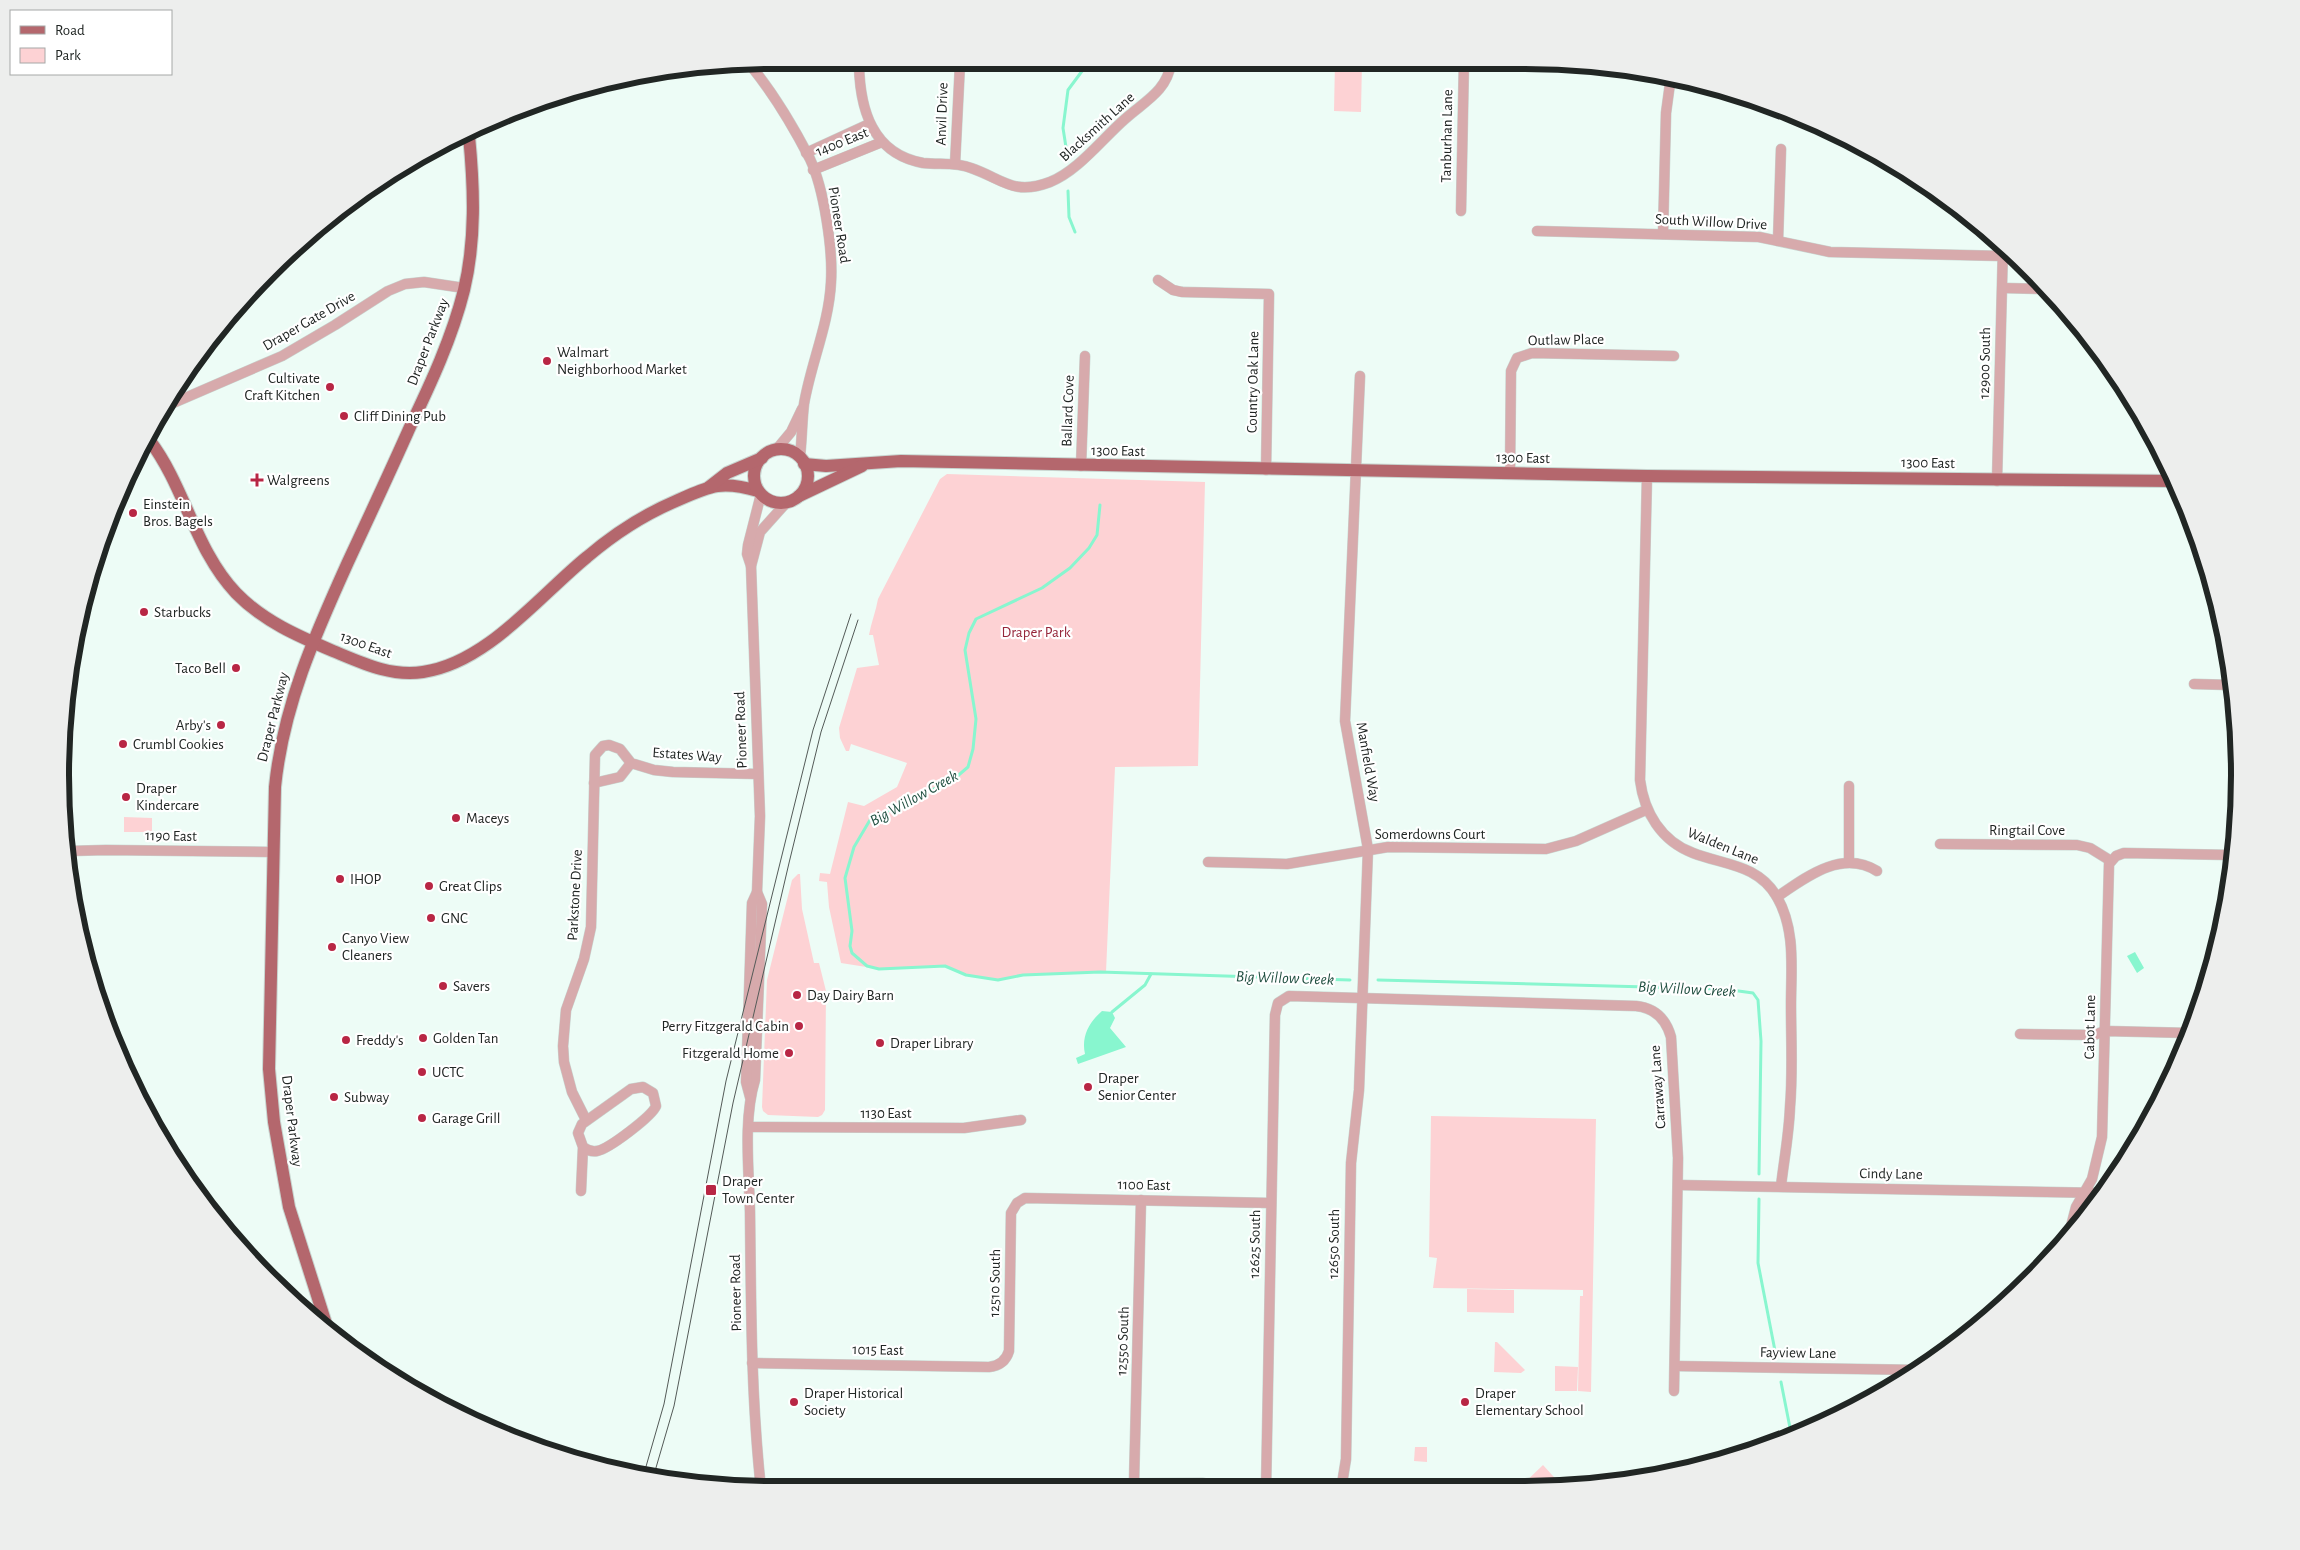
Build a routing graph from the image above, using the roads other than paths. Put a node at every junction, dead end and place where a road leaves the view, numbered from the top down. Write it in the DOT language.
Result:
graph roads {
  1 [pos="754,69"];
  2 [pos="859,69"];
  3 [pos="960,69"];
  4 [pos="1170,69"];
  5 [pos="1464,69"];
  6 [pos="1670,84"];
  7 [pos="869,124"];
  8 [pos="469,139"];
  9 [pos="882,142"];
  10 [pos="1782,149"];
  11 [pos="806,153"];
  12 [pos="955,164"];
  13 [pos="813,170"];
  14 [pos="1461,211"];
  15 [pos="1536,231"];
  16 [pos="1663,234"];
  17 [pos="1778,241"];
  18 [pos="1998,251"];
  19 [pos="2003,256"];
  20 [pos="1158,280"];
  21 [pos="464,288"];
  22 [pos="2002,288"];
  23 [pos="2036,289"];
  24 [pos="1085,356"];
  25 [pos="1674,356"];
  26 [pos="1360,376"];
  27 [pos="176,402"];
  28 [pos="804,404"];
  29 [pos="152,444"];
  30 [pos="776,450"];
  31 [pos="762,458"];
  32 [pos="802,460"];
  33 [pos="871,462"];
  34 [pos="1081,466"];
  35 [pos="1266,470"];
  36 [pos="1356,471"];
  37 [pos="1510,474"];
  38 [pos="1647,476"];
  39 [pos="1997,480"];
  40 [pos="2166,481"];
  41 [pos="709,487"];
  42 [pos="759,492"];
  43 [pos="800,496"];
  44 [pos="786,503"];
  45 [pos="751,566"];
  46 [pos="312,642"];
  47 [pos="2194,684"];
  48 [pos="2225,685"];
  49 [pos="631,763"];
  50 [pos="758,774"];
  51 [pos="594,783"];
  52 [pos="1849,786"];
  53 [pos="1646,810"];
  54 [pos="1940,844"];
  55 [pos="1368,849"];
  56 [pos="73,851"];
  57 [pos="273,852"];
  58 [pos="2226,855"];
  59 [pos="2111,861"];
  60 [pos="1208,862"];
  61 [pos="1849,862"];
  62 [pos="1877,871"];
  63 [pos="1777,897"];
  64 [pos="1364,998"];
  65 [pos="1281,1000"];
  66 [pos="2105,1031"];
  67 [pos="2182,1033"];
  68 [pos="2020,1034"];
  69 [pos="586,1120"];
  70 [pos="1021,1120"];
  71 [pos="750,1127"];
  72 [pos="582,1147"];
  73 [pos="1678,1185"];
  74 [pos="1781,1186"];
  75 [pos="581,1191"];
  76 [pos="2085,1192"];
  77 [pos="2094,1192"];
  78 [pos="1141,1200"];
  79 [pos="1017,1203"];
  80 [pos="1271,1203"];
  81 [pos="2072,1221"];
  82 [pos="324,1318"];
  83 [pos="1002,1362"];
  84 [pos="752,1363"];
  85 [pos="1675,1366"];
  86 [pos="1905,1370"];
  87 [pos="1674,1392"];
  88 [pos="760,1481"];
  89 [pos="1134,1481"];
  90 [pos="1266,1481"];
  91 [pos="1342,1481"];
  1 -- 11 [label="street, Pioneer Road"];
  2 -- 7 [label="street"];
  3 -- 12 [label="street, Anvil Drive"];
  4 -- 12 [label="street, Blacksmith Lane"];
  5 -- 14 [label="street, Tanburhan Lane"];
  6 -- 16 [label="street"];
  7 -- 9 [label="street"];
  7 -- 11 [label="street, 1400 East"];
  8 -- 21 [label="main road, Draper Parkway"];
  9 -- 12 [label="street, Blacksmith Lane"];
  9 -- 13 [label="street, 1400 East"];
  10 -- 17 [label="street"];
  11 -- 13 [label="street, Pioneer Road"];
  13 -- 28 [label="street, Pioneer Road"];
  15 -- 16 [label="street, South Willow Drive"];
  16 -- 17 [label="street, South Willow Drive"];
  17 -- 18 [label="street, South Willow Drive"];
  19 -- 22 [label="street, 12900 South"];
  20 -- 35 [label="street, Country Oak Lane"];
  21 -- 27 [label="street, Draper Gate Drive"];
  21 -- 46 [label="main road, Draper Parkway"];
  22 -- 23 [label="street"];
  22 -- 39 [label="street, 12900 South"];
  24 -- 34 [label="street, Ballard Cove"];
  25 -- 37 [label="street, Outlaw Place"];
  26 -- 36 [label="street, Manfield Way"];
  28 -- 30 [label="street, Pioneer Road"];
  28 -- 32 [label="street, Pioneer Road"];
  29 -- 46 [label="main road, 1300 East"];
  30 -- 31 [label="main road"];
  30 -- 32 [label="main road"];
  31 -- 41 [label="main road, 1300 East"];
  31 -- 42 [label="main road"];
  32 -- 33 [label="main road, 1300 East"];
  32 -- 43 [label="main road"];
  33 -- 34 [label="main road, 1300 East"];
  33 -- 43 [label="main road, 1300 East"];
  34 -- 35 [label="main road, 1300 East"];
  35 -- 36 [label="main road, 1300 East"];
  36 -- 37 [label="main road, 1300 East"];
  36 -- 55 [label="street, Manfield Way"];
  37 -- 38 [label="main road, 1300 East"];
  38 -- 39 [label="main road, 1300 East"];
  38 -- 53 [label="street, Walden Lane"];
  39 -- 40 [label="main road, 1300 East"];
  41 -- 42 [label="main road, 1300 East"];
  41 -- 46 [label="main road, 1300 East"];
  42 -- 44 [label="main road"];
  42 -- 45 [label="street, Pioneer Road"];
  43 -- 44 [label="main road"];
  44 -- 45 [label="street, Pioneer Road"];
  45 -- 50 [label="street, Pioneer Road"];
  46 -- 57 [label="main road, Draper Parkway"];
  47 -- 48 [label="street"];
  49 -- 50 [label="street, Estates Way"];
  49 -- 51 [label="street"];
  49 -- 51 [label="street, Estates Way"];
  50 -- 71 [label="street, Pioneer Road"];
  51 -- 69 [label="street, Parkstone Drive"];
  52 -- 61 [label="street"];
  53 -- 55 [label="street, Somerdowns Court"];
  53 -- 63 [label="street, Walden Lane"];
  54 -- 59 [label="street, Ringtail Cove"];
  55 -- 60 [label="street, Somerdowns Court"];
  55 -- 64 [label="street, Manfield Way"];
  56 -- 57 [label="street, 1190 East"];
  57 -- 82 [label="main road, Draper Parkway"];
  58 -- 59 [label="street"];
  59 -- 66 [label="street, Cabot Lane"];
  61 -- 62 [label="street"];
  61 -- 63 [label="street"];
  63 -- 74 [label="street, Walden Lane"];
  64 -- 65 [label="street, Carraway Lane"];
  64 -- 73 [label="street, Carraway Lane"];
  64 -- 91 [label="street, 12650 South"];
  65 -- 80 [label="street, 12625 South"];
  66 -- 67 [label="street"];
  66 -- 68 [label="street"];
  66 -- 76 [label="street, Cabot Lane"];
  69 -- 72 [label="street"];
  69 -- 72 [label="street"];
  70 -- 71 [label="street, 1130 East"];
  71 -- 84 [label="street, Pioneer Road"];
  72 -- 75 [label="street"];
  73 -- 74 [label="street, Cindy Lane"];
  73 -- 85 [label="street, Carraway Lane"];
  74 -- 76 [label="street, Cindy Lane"];
  76 -- 77 [label="street, Cindy Lane"];
  76 -- 81 [label="street, Cabot Lane"];
  78 -- 79 [label="street, 1100 East"];
  78 -- 80 [label="street, 1100 East"];
  78 -- 89 [label="street, 12550 South"];
  79 -- 83 [label="street, 12510 South"];
  80 -- 90 [label="street, 12625 South"];
  83 -- 84 [label="street, 1015 East"];
  84 -- 88 [label="street, Pioneer Road"];
  85 -- 86 [label="street, Fayview Lane"];
  85 -- 87 [label="street, Carraway Lane"];
}
